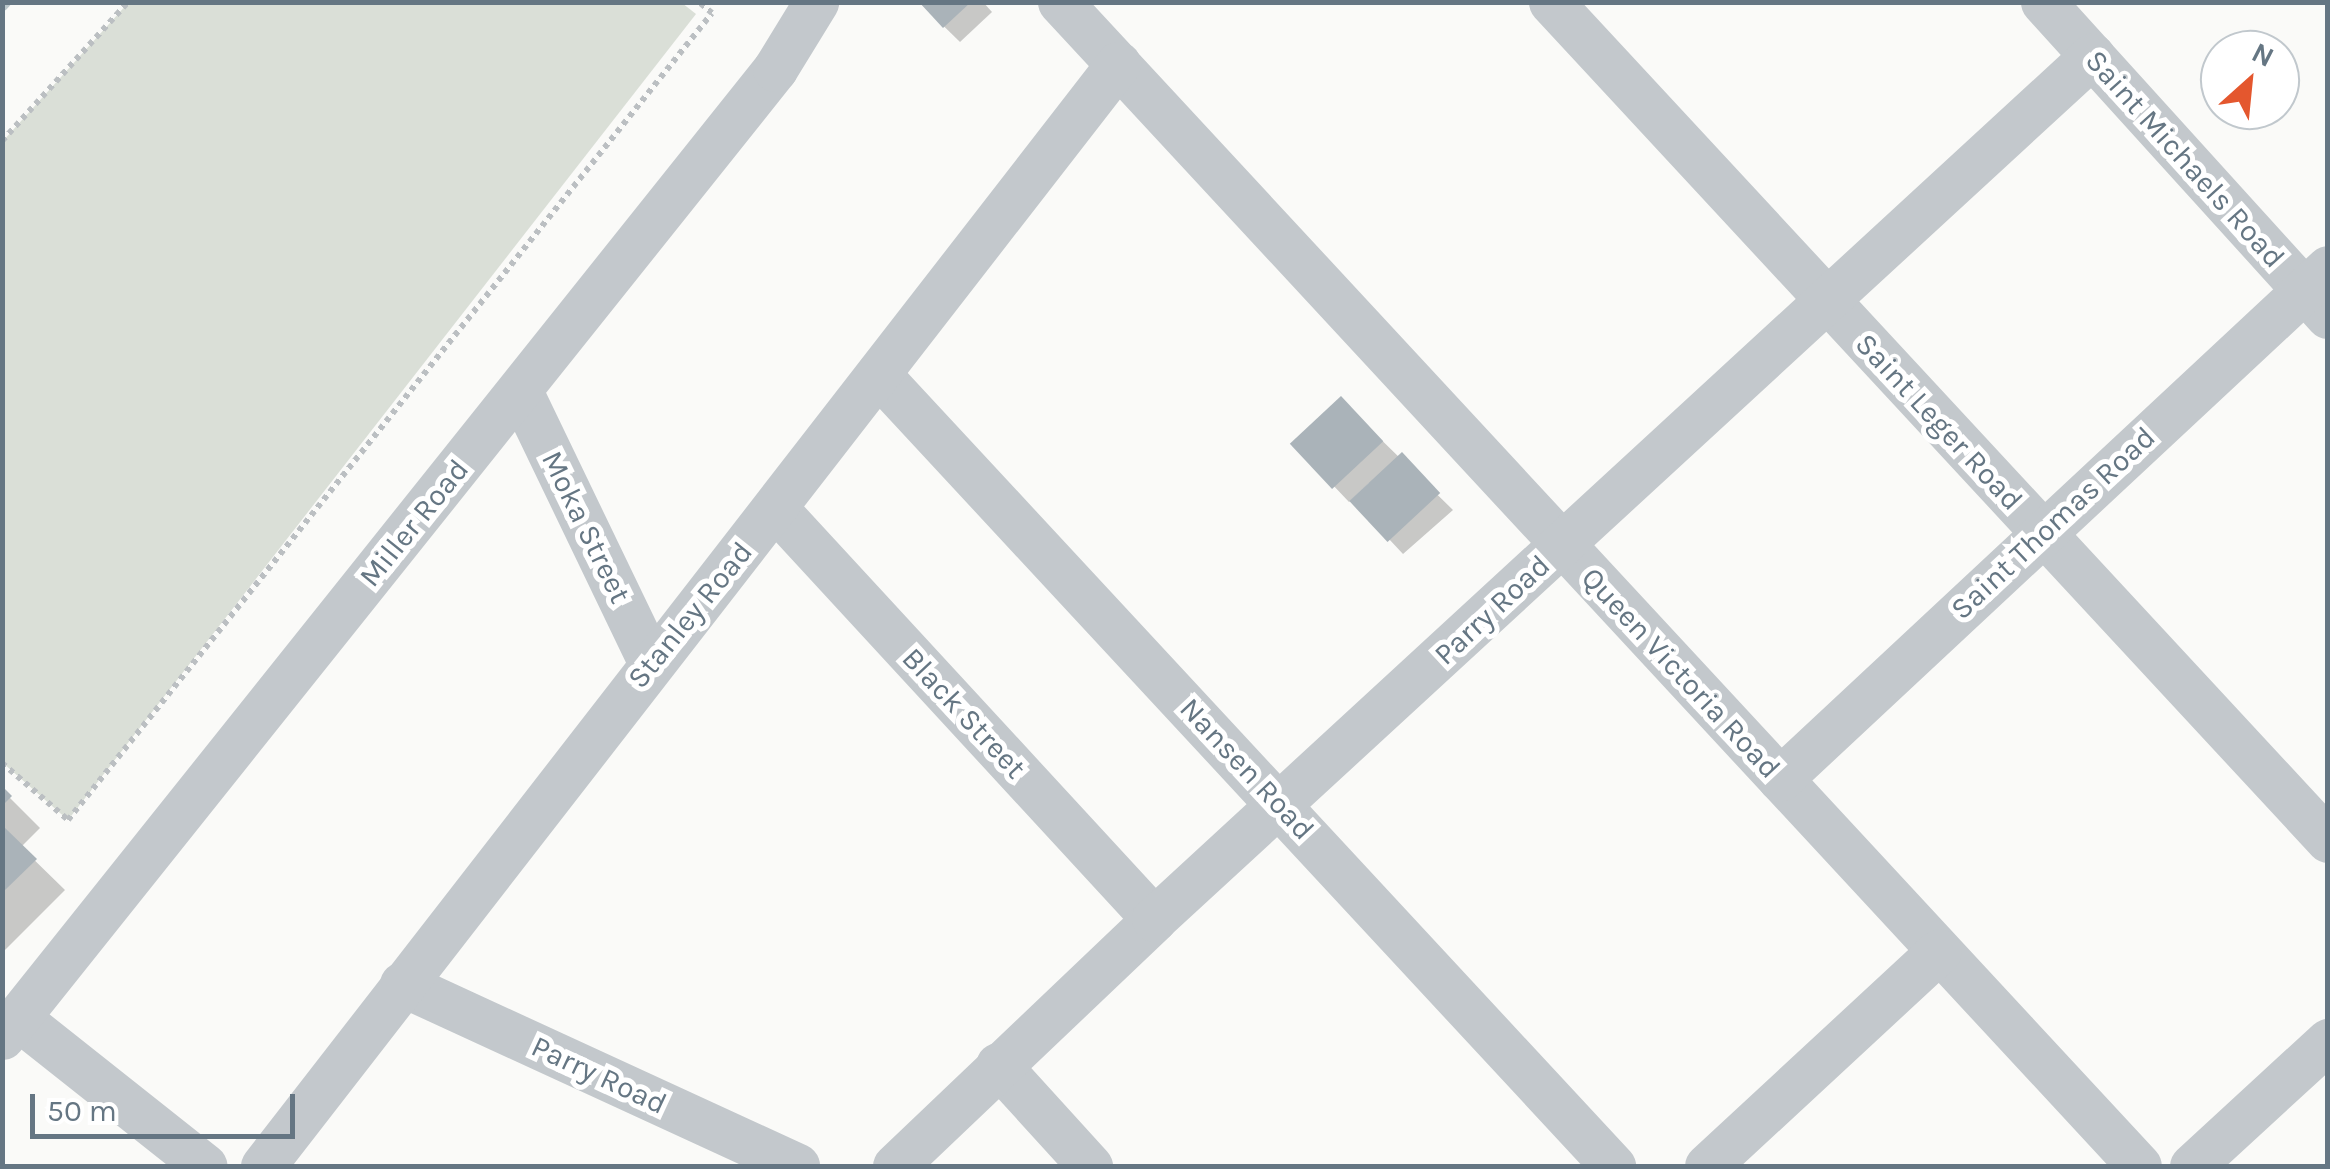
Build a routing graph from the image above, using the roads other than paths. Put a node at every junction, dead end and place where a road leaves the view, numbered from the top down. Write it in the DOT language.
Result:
graph roads {
  1 [pos="816,2"];
  2 [pos="1060,2"];
  3 [pos="1551,2"];
  4 [pos="2043,2"];
  5 [pos="2092,56"];
  6 [pos="1118,64"];
  7 [pos="2320,291"];
  8 [pos="1826,302"];
  9 [pos="878,374"];
  10 [pos="520,390"];
  11 [pos="775,508"];
  12 [pos="2043,532"];
  13 [pos="1562,546"];
  14 [pos="652,663"];
  15 [pos="1780,778"];
  16 [pos="1281,805"];
  17 [pos="2328,840"];
  18 [pos="1154,918"];
  19 [pos="1939,950"];
  20 [pos="402,984"];
  21 [pos="10,1027"];
  22 [pos="2328,1041"];
  23 [pos="998,1065"];
  24 [pos="205,1166"];
  25 [pos="263,1166"];
  26 [pos="797,1166"];
  27 [pos="895,1166"];
  28 [pos="1090,1166"];
  29 [pos="1614,1166"];
  30 [pos="1707,1166"];
  31 [pos="2140,1166"];
  32 [pos="2192,1166"];
  1 -- 10 [label="street, Miller Road"];
  2 -- 6 [label="street, Queen Victoria Road"];
  3 -- 8 [label="street, Saint Leger Road"];
  4 -- 5 [label="street, Saint Michaels Road"];
  5 -- 7 [label="street, Saint Michaels Road"];
  5 -- 8 [label="street, Parry Road"];
  6 -- 9 [label="street, Stanley Road"];
  6 -- 13 [label="street, Queen Victoria Road"];
  7 -- 12 [label="street, Saint Thomas Road"];
  8 -- 12 [label="street, Saint Leger Road"];
  8 -- 13 [label="street, Parry Road"];
  9 -- 11 [label="street, Stanley Road"];
  9 -- 16 [label="street, Nansen Road"];
  10 -- 14 [label="street, Moka Street"];
  10 -- 21 [label="street, Miller Road"];
  11 -- 14 [label="street, Stanley Road"];
  11 -- 18 [label="street, Black Street"];
  12 -- 15 [label="street, Saint Thomas Road"];
  12 -- 17 [label="street, Saint Leger Road"];
  13 -- 15 [label="street, Queen Victoria Road"];
  13 -- 16 [label="street, Parry Road"];
  14 -- 20 [label="street, Stanley Road"];
  15 -- 19 [label="street, Queen Victoria Road"];
  16 -- 18 [label="street, Parry Road"];
  16 -- 29 [label="street, Nansen Road"];
  18 -- 23 [label="street, Parry Road"];
  19 -- 30 [label="street"];
  19 -- 31 [label="street, Queen Victoria Road"];
  20 -- 25 [label="street, Stanley Road"];
  20 -- 26 [label="street, Parry Road"];
  21 -- 24 [label="street"];
  22 -- 32 [label="street"];
  23 -- 27 [label="street, Parry Road"];
  23 -- 28 [label="street"];
}
